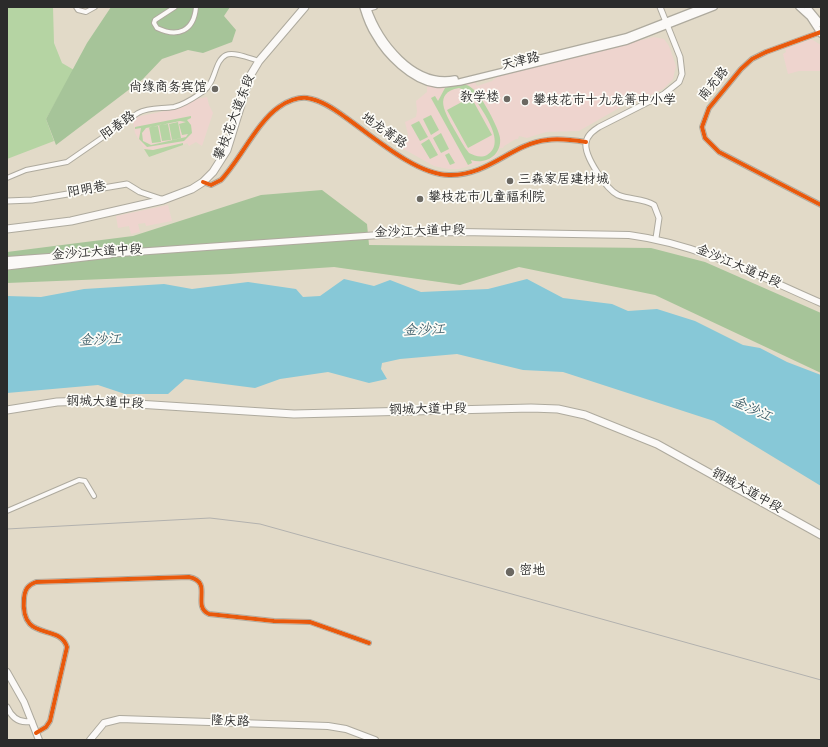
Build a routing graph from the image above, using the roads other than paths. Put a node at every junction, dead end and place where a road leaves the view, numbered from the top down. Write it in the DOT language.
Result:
graph roads {
  1 [pos="76,7"];
  2 [pos="95,7"];
  3 [pos="175,7"];
  4 [pos="196,7"];
  5 [pos="300,7"];
  6 [pos="305,7"];
  7 [pos="375,7"];
  8 [pos="660,7"];
  9 [pos="702,7"];
  10 [pos="714,7"];
  11 [pos="799,7"];
  12 [pos="807,7"];
  13 [pos="366,8"];
  14 [pos="667,24"];
  15 [pos="821,24"];
  16 [pos="821,32"];
  17 [pos="258,61"];
  18 [pos="586,142"];
  19 [pos="7,178"];
  20 [pos="203,182"];
  21 [pos="155,198"];
  22 [pos="7,200"];
  23 [pos="163,200"];
  24 [pos="821,206"];
  25 [pos="7,225"];
  26 [pos="7,229"];
  27 [pos="656,238"];
  28 [pos="110,254"];
  29 [pos="83,256"];
  30 [pos="7,260"];
  31 [pos="7,266"];
  32 [pos="821,304"];
  33 [pos="7,410"];
  34 [pos="94,496"];
  35 [pos="7,511"];
  36 [pos="821,535"];
  37 [pos="369,643"];
  38 [pos="7,672"];
  39 [pos="7,707"];
  40 [pos="32,721"];
  41 [pos="36,733"];
  42 [pos="39,740"];
  43 [pos="90,740"];
  44 [pos="375,740"];
  1 -- 2 [label="street"];
  3 -- 4 [label="street"];
  5 -- 17 [label="highway, 攀枝花大道东段"];
  6 -- 17 [label="highway, 攀枝花大道东段"];
  7 -- 13 [label="street"];
  8 -- 14 [label="street"];
  9 -- 14 [label="main road, 天津路"];
  10 -- 14 [label="main road"];
  11 -- 16 [label="main road"];
  12 -- 15 [label="main road"];
  13 -- 14 [label="main road, 天津路"];
  14 -- 18 [label="street"];
  16 -- 24 [label="street, 南充路"];
  17 -- 19 [label="street, 阳春路"];
  17 -- 20 [label="highway, 攀枝花大道东段"];
  17 -- 21 [label="highway, 攀枝花大道东段"];
  18 -- 20 [label="street, 地龙箐路"];
  18 -- 27 [label="street"];
  20 -- 23 [label="highway, 攀枝花大道东段"];
  21 -- 22 [label="street, 阳明巷"];
  21 -- 23 [label="street, 阳明巷"];
  21 -- 25 [label="highway, 攀枝花大道东段"];
  23 -- 26 [label="highway, 攀枝花大道东段"];
  27 -- 28 [label="main road, 金沙江大道中段"];
  27 -- 32 [label="main road, 金沙江大道中段"];
  28 -- 29 [label="highway"];
  29 -- 30 [label="main road, 金沙江大道中段"];
  29 -- 31 [label="highway"];
  33 -- 36 [label="highway, 钢城大道中段"];
  34 -- 35 [label="street"];
  37 -- 41 [label="street"];
  38 -- 40 [label="main road"];
  39 -- 40 [label="street"];
  40 -- 41 [label="main road"];
  41 -- 42 [label="main road"];
  43 -- 44 [label="main road, 隆庆路"];
}
